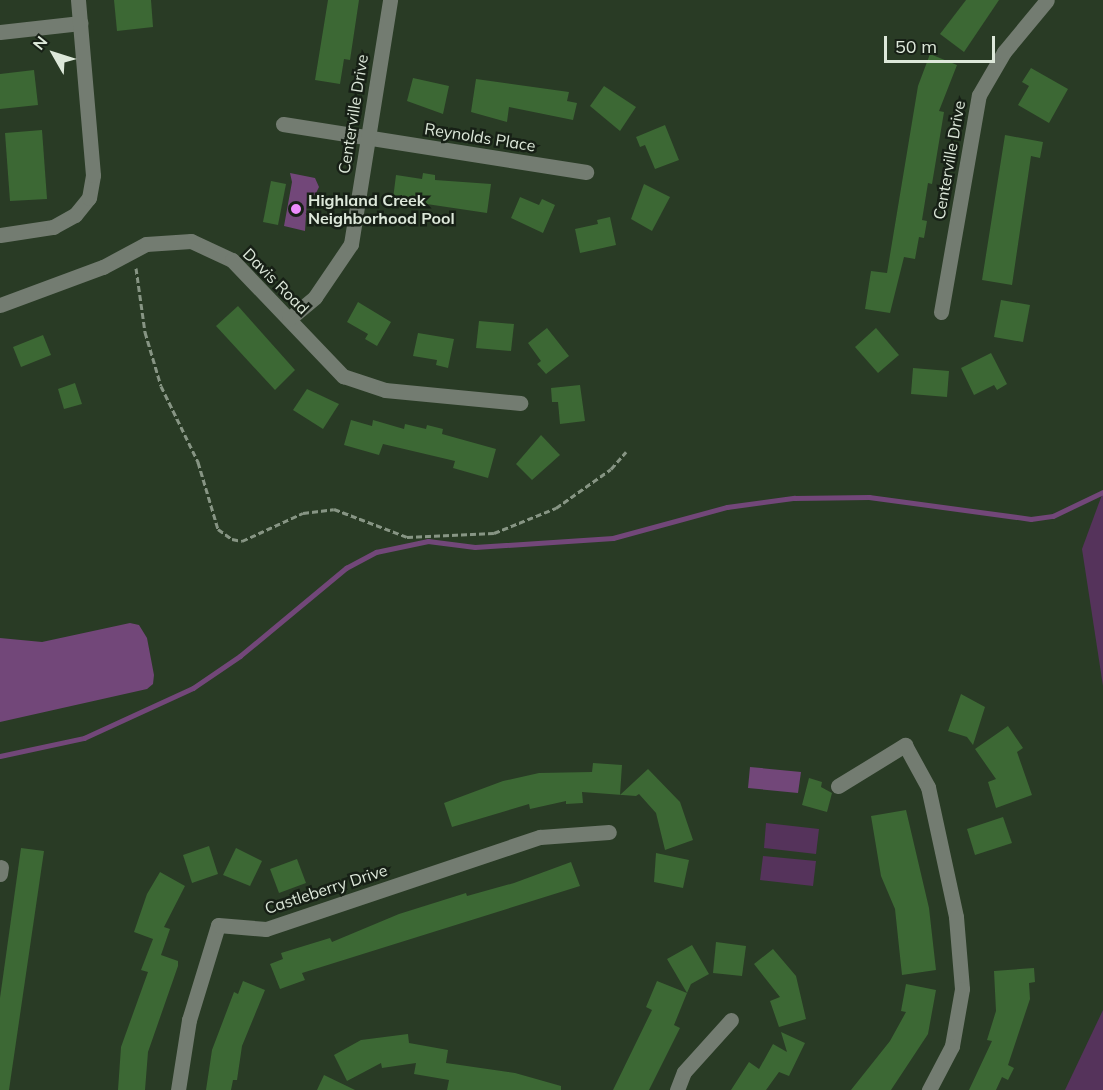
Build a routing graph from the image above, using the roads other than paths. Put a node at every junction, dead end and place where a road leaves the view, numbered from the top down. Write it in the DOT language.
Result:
graph roads {
  1 [pos="78,0"];
  2 [pos="390,0"];
  3 [pos="1047,0"];
  4 [pos="80,23"];
  5 [pos="0,32"];
  6 [pos="283,124"];
  7 [pos="368,137"];
  8 [pos="586,172"];
  9 [pos="0,235"];
  10 [pos="0,305"];
  11 [pos="941,312"];
  12 [pos="289,319"];
  13 [pos="520,402"];
  14 [pos="838,786"];
  15 [pos="609,832"];
  16 [pos="731,1020"];
  17 [pos="177,1090"];
  18 [pos="676,1090"];
  19 [pos="930,1090"];
  1 -- 4 [label="street"];
  2 -- 7 [label="street, Centerville Drive"];
  3 -- 11 [label="street, Centerville Drive"];
  4 -- 5 [label="street"];
  4 -- 9 [label="street"];
  6 -- 7 [label="street, Reynolds Place"];
  7 -- 8 [label="street, Reynolds Place"];
  7 -- 12 [label="street, Centerville Drive"];
  10 -- 12 [label="street, Davis Road"];
  12 -- 13 [label="street, Davis Road"];
  14 -- 19 [label="street"];
  15 -- 17 [label="street, Castleberry Drive"];
  16 -- 18 [label="street"];
}
